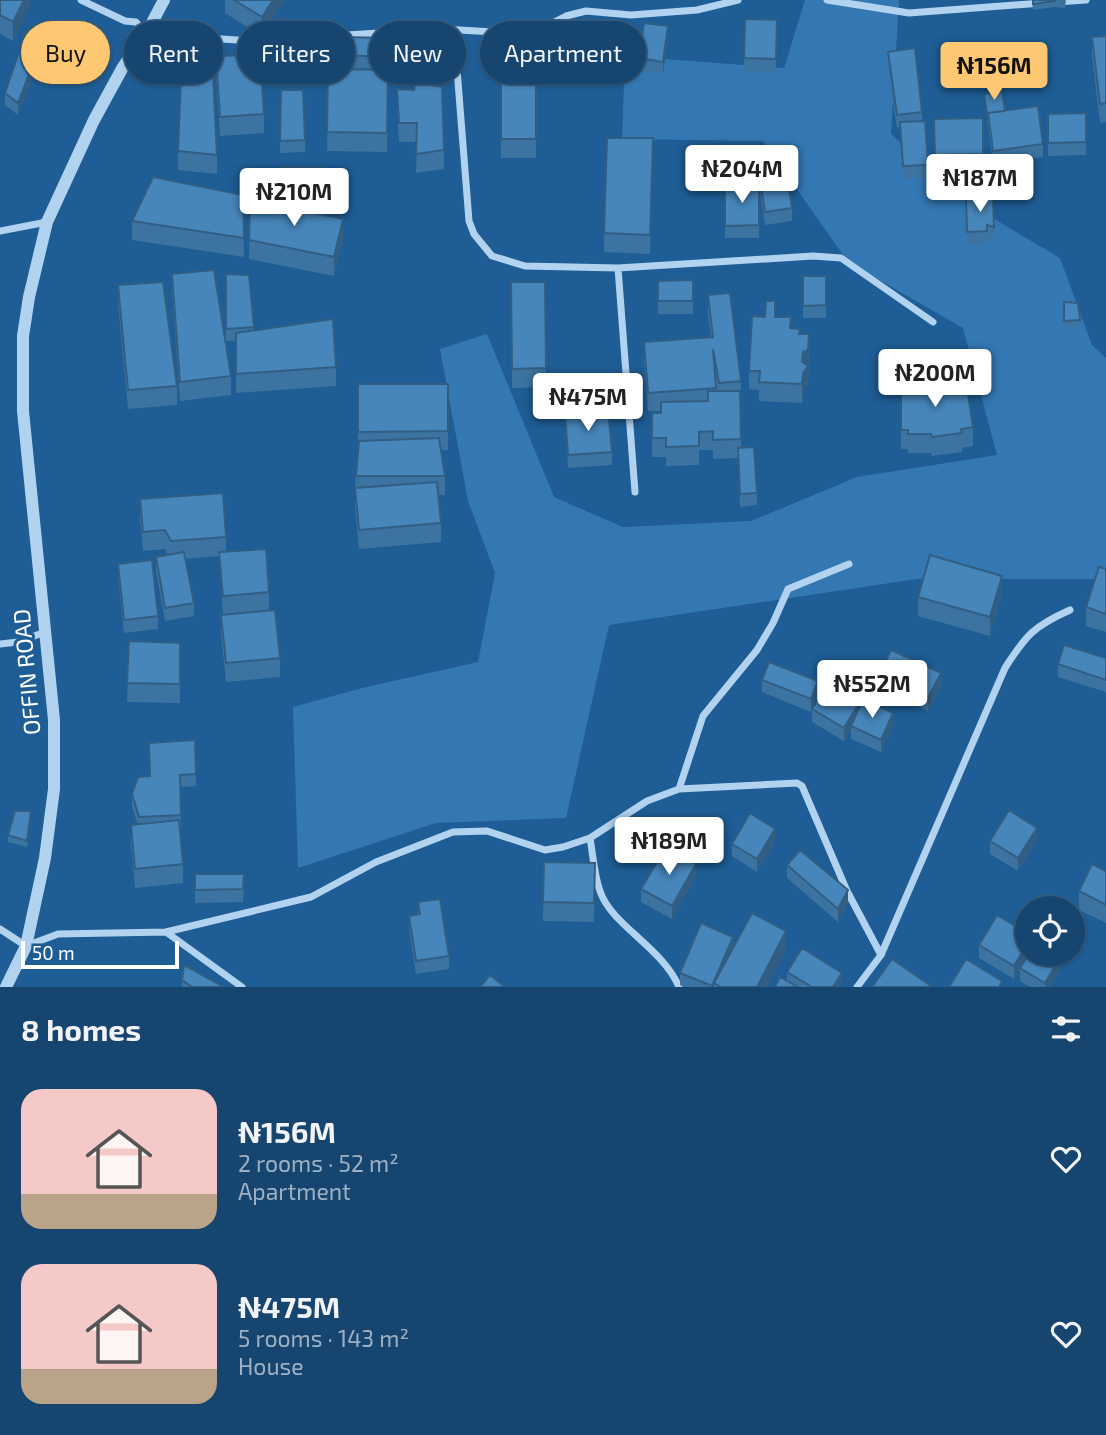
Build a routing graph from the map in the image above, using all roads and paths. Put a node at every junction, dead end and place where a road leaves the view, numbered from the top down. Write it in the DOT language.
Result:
graph roads {
  1 [pos="81,0"];
  2 [pos="164,0"];
  3 [pos="738,0"];
  4 [pos="827,0"];
  5 [pos="1086,0"];
  6 [pos="125,21"];
  7 [pos="153,21"];
  8 [pos="466,30"];
  9 [pos="369,34"];
  10 [pos="223,39"];
  11 [pos="124,64"];
  12 [pos="458,84"];
  13 [pos="47,222"];
  14 [pos="0,231"];
  15 [pos="618,268"];
  16 [pos="933,322"];
  17 [pos="635,492"];
  18 [pos="849,564"];
  19 [pos="1070,610"];
  20 [pos="45,632"];
  21 [pos="0,643"];
  22 [pos="679,789"];
  23 [pos="590,838"];
  24 [pos="0,929"];
  25 [pos="166,932"];
  26 [pos="26,946"];
  27 [pos="881,955"];
  28 [pos="6,987"];
  29 [pos="242,987"];
  30 [pos="679,987"];
  31 [pos="857,987"];
  1 -- 6 [label="street"];
  2 -- 7 [label="street, OFFIN ROAD"];
  3 -- 8 [label="street"];
  4 -- 5 [label="street"];
  9 -- 10 [label="street"];
  11 -- 13 [label="street, OFFIN ROAD"];
  12 -- 15 [label="street"];
  13 -- 14 [label="street"];
  13 -- 20 [label="street, OFFIN ROAD"];
  15 -- 16 [label="street"];
  15 -- 17 [label="street"];
  18 -- 22 [label="street"];
  19 -- 27 [label="street"];
  20 -- 21 [label="street"];
  20 -- 26 [label="street, OFFIN ROAD"];
  22 -- 23 [label="street"];
  22 -- 27 [label="street"];
  23 -- 25 [label="street"];
  23 -- 30 [label="street"];
  24 -- 26 [label="street"];
  25 -- 26 [label="street"];
  25 -- 29 [label="street"];
  26 -- 28 [label="street, OFFIN ROAD"];
  27 -- 31 [label="street"];
}
